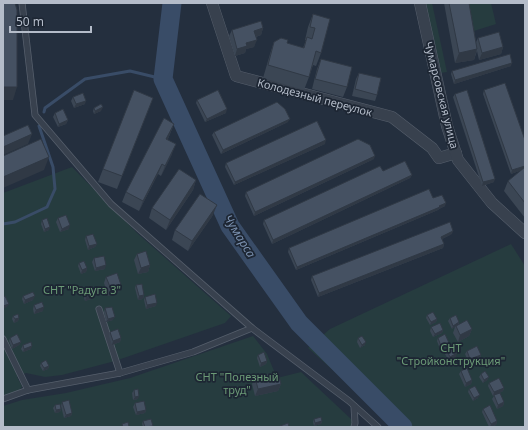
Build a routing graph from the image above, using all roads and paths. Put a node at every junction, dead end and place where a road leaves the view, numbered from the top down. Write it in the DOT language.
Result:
graph roads {
  1 [pos="22,3"];
  2 [pos="212,3"];
  3 [pos="420,3"];
  4 [pos="456,153"];
  5 [pos="525,233"];
  6 [pos="99,309"];
  7 [pos="252,328"];
  8 [pos="3,339"];
  9 [pos="120,374"];
  10 [pos="28,390"];
  11 [pos="3,399"];
  12 [pos="354,406"];
  13 [pos="354,427"];
  14 [pos="378,427"];
  1 -- 7 [label="lane"];
  2 -- 4 [label="street, Колодезный переулок"];
  3 -- 4 [label="street, Чумарсовская улица"];
  4 -- 5 [label="street, Чумарсовская улица"];
  6 -- 9 [label="lane"];
  7 -- 9 [label="lane"];
  7 -- 12 [label="lane"];
  8 -- 10 [label="lane"];
  9 -- 10 [label="lane"];
  10 -- 11 [label="lane"];
  12 -- 13 [label="lane"];
  12 -- 14 [label="lane"];
}
